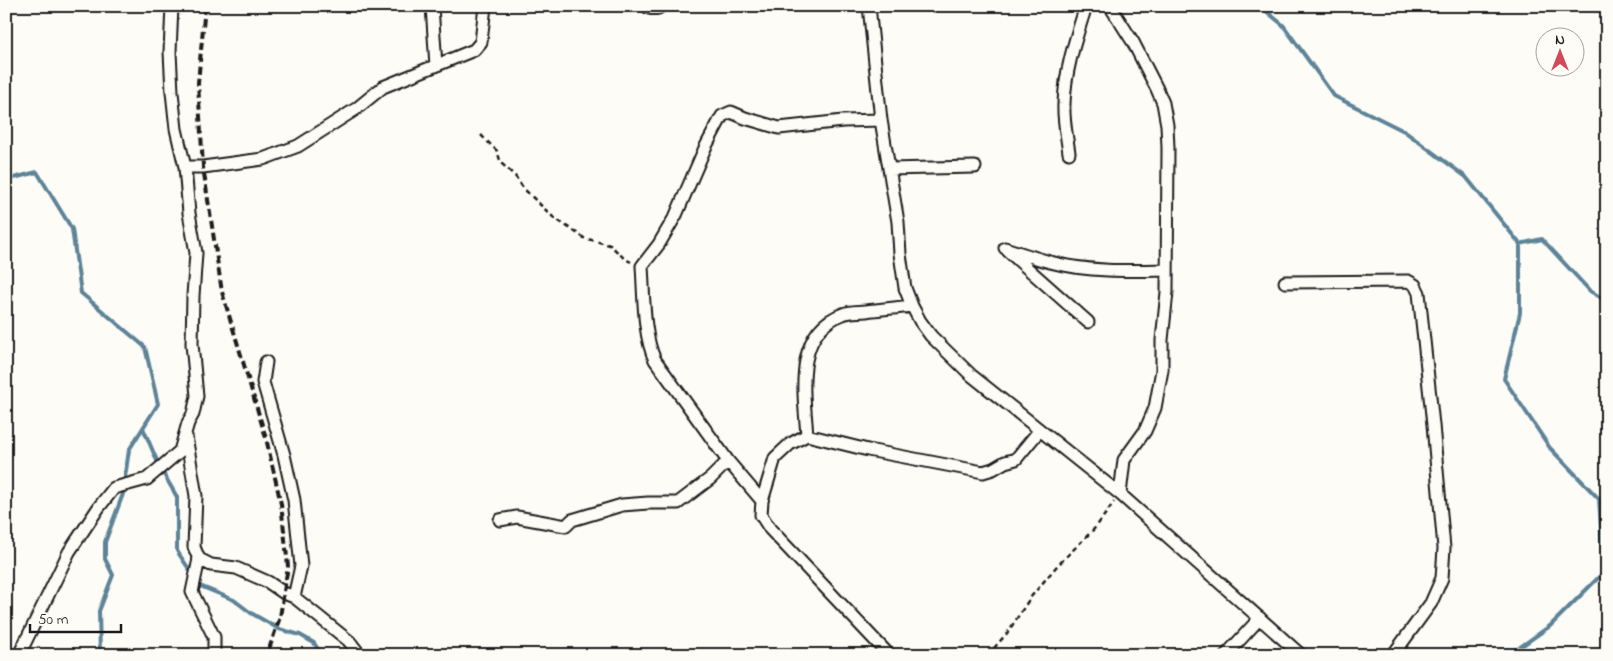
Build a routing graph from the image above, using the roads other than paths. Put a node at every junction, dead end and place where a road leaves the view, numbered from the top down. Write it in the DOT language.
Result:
graph roads {
  1 [pos="172,6"];
  2 [pos="432,6"];
  3 [pos="485,6"];
  4 [pos="650,6"];
  5 [pos="657,6"];
  6 [pos="869,6"];
  7 [pos="1086,6"];
  8 [pos="1110,6"];
  9 [pos="436,66"];
  10 [pos="881,120"];
  11 [pos="1069,153"];
  12 [pos="185,167"];
  13 [pos="975,168"];
  14 [pos="889,169"];
  15 [pos="1166,270"];
  16 [pos="1286,282"];
  17 [pos="912,306"];
  18 [pos="1088,322"];
  19 [pos="266,362"];
  20 [pos="1039,431"];
  21 [pos="186,434"];
  22 [pos="807,435"];
  23 [pos="728,461"];
  24 [pos="1120,494"];
  25 [pos="762,501"];
  26 [pos="500,520"];
  27 [pos="199,558"];
  28 [pos="294,597"];
  29 [pos="1260,618"];
  30 [pos="19,655"];
  31 [pos="214,655"];
  32 [pos="360,655"];
  33 [pos="889,655"];
  34 [pos="1226,655"];
  35 [pos="1301,655"];
  36 [pos="1393,655"];
  1 -- 12 [label="street"];
  2 -- 9 [label="street"];
  3 -- 9 [label="street"];
  4 -- 5 [label="main road"];
  6 -- 10 [label="street"];
  7 -- 11 [label="street"];
  8 -- 15 [label="street"];
  9 -- 12 [label="street"];
  10 -- 14 [label="street"];
  10 -- 23 [label="street"];
  12 -- 21 [label="street"];
  13 -- 14 [label="street"];
  14 -- 17 [label="street"];
  15 -- 18 [label="street"];
  15 -- 24 [label="street"];
  16 -- 36 [label="street"];
  17 -- 20 [label="street"];
  17 -- 22 [label="street"];
  19 -- 28 [label="street"];
  20 -- 22 [label="street"];
  20 -- 24 [label="street"];
  21 -- 27 [label="street"];
  21 -- 30 [label="street"];
  22 -- 25 [label="street"];
  23 -- 25 [label="street"];
  23 -- 26 [label="street"];
  24 -- 29 [label="street"];
  25 -- 33 [label="street"];
  27 -- 28 [label="street"];
  27 -- 31 [label="street"];
  28 -- 32 [label="street"];
  29 -- 34 [label="street"];
  29 -- 35 [label="street"];
}
